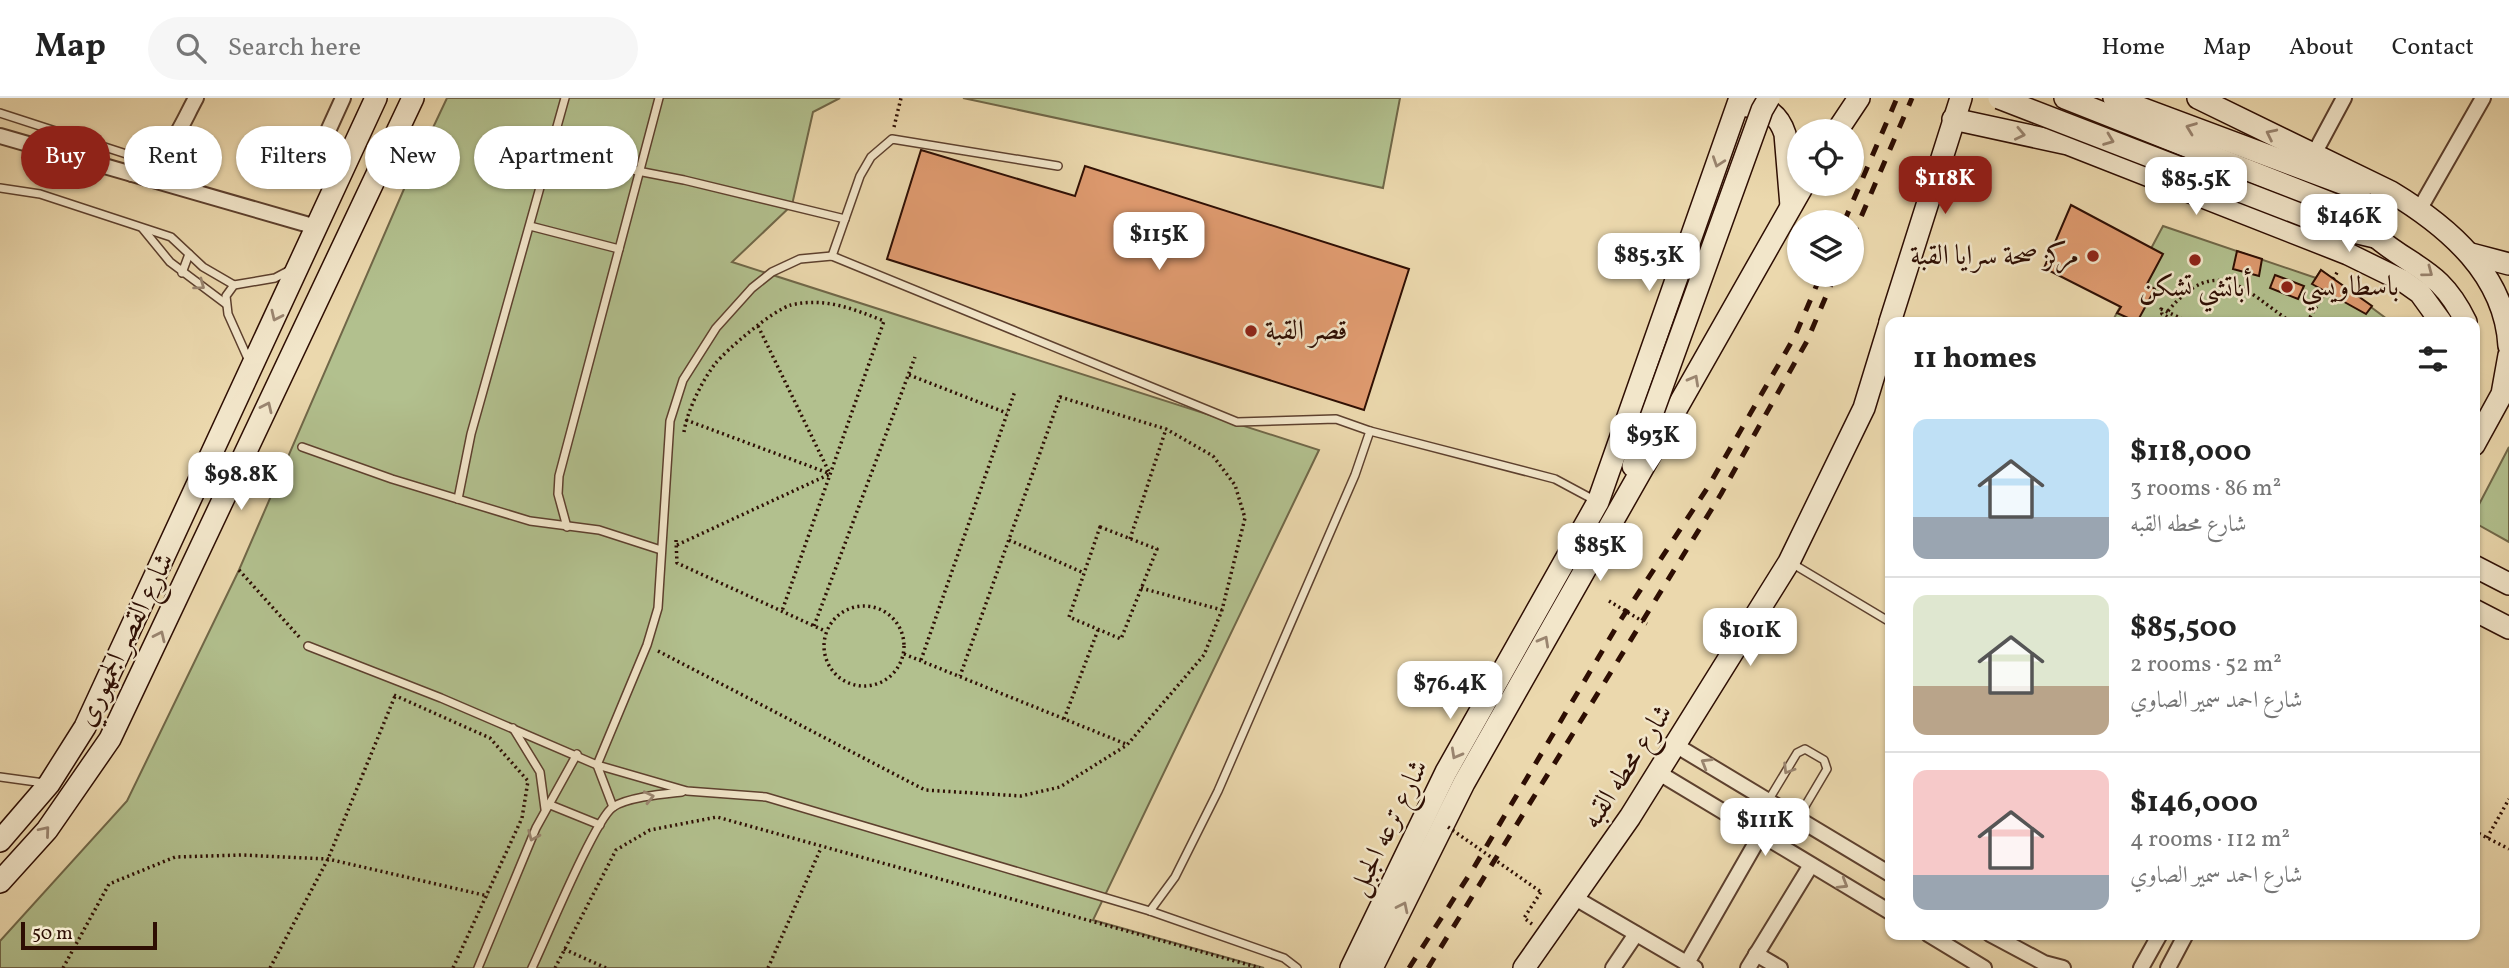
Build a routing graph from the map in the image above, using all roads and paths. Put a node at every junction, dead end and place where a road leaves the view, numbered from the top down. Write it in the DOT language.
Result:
graph roads {
  1 [pos="196,98"];
  2 [pos="343,98"];
  3 [pos="376,98"];
  4 [pos="413,98"];
  5 [pos="565,98"];
  6 [pos="659,98"];
  7 [pos="901,98"];
  8 [pos="1769,98"];
  9 [pos="1859,98"];
  10 [pos="1961,98"];
  11 [pos="1999,98"];
  12 [pos="2046,98"];
  13 [pos="2064,98"];
  14 [pos="2114,98"];
  15 [pos="2198,98"];
  16 [pos="2344,98"];
  17 [pos="2483,98"];
  18 [pos="1738,105"];
  19 [pos="0,113"];
  20 [pos="1845,119"];
  21 [pos="1953,119"];
  22 [pos="181,126"];
  23 [pos="330,126"];
  24 [pos="558,126"];
  25 [pos="0,136"];
  26 [pos="892,139"];
  27 [pos="2068,144"];
  28 [pos="124,154"];
  29 [pos="2314,154"];
  30 [pos="1058,166"];
  31 [pos="124,172"];
  32 [pos="640,172"];
  33 [pos="0,188"];
  34 [pos="184,189"];
  35 [pos="540,189"];
  36 [pos="1797,196"];
  37 [pos="1791,206"];
  38 [pos="2418,211"];
  39 [pos="845,219"];
  40 [pos="530,226"];
  41 [pos="316,227"];
  42 [pos="142,229"];
  43 [pos="2375,237"];
  44 [pos="619,249"];
  45 [pos="2470,253"];
  46 [pos="188,254"];
  47 [pos="832,256"];
  48 [pos="299,264"];
  49 [pos="2509,264"];
  50 [pos="183,273"];
  51 [pos="234,285"];
  52 [pos="2326,291"];
  53 [pos="226,304"];
  54 [pos="2168,311"];
  55 [pos="1892,317"];
  56 [pos="2169,317"];
  57 [pos="2179,317"];
  58 [pos="2285,317"];
  59 [pos="2310,317"];
  60 [pos="2437,317"];
  61 [pos="2464,317"];
  62 [pos="758,326"];
  63 [pos="1885,338"];
  64 [pos="2509,346"];
  65 [pos="2509,355"];
  66 [pos="915,357"];
  67 [pos="251,368"];
  68 [pos="909,375"];
  69 [pos="1015,391"];
  70 [pos="1007,413"];
  71 [pos="686,420"];
  72 [pos="1166,429"];
  73 [pos="1370,430"];
  74 [pos="2480,434"];
  75 [pos="681,444"];
  76 [pos="302,447"];
  77 [pos="830,474"];
  78 [pos="458,499"];
  79 [pos="1607,506"];
  80 [pos="567,527"];
  81 [pos="675,533"];
  82 [pos="1130,539"];
  83 [pos="1009,540"];
  84 [pos="677,545"];
  85 [pos="661,550"];
  86 [pos="1789,562"];
  87 [pos="2480,569"];
  88 [pos="1084,573"];
  89 [pos="2509,584"];
  90 [pos="1141,588"];
  91 [pos="1609,601"];
  92 [pos="1222,610"];
  93 [pos="782,611"];
  94 [pos="2480,613"];
  95 [pos="1885,619"];
  96 [pos="1647,624"];
  97 [pos="814,626"];
  98 [pos="2509,628"];
  99 [pos="1098,630"];
  100 [pos="825,631"];
  101 [pos="647,645"];
  102 [pos="308,646"];
  103 [pos="904,654"];
  104 [pos="921,660"];
  105 [pos="960,676"];
  106 [pos="395,696"];
  107 [pos="1064,719"];
  108 [pos="512,728"];
  109 [pos="490,738"];
  110 [pos="1127,745"];
  111 [pos="1677,746"];
  112 [pos="576,754"];
  113 [pos="597,765"];
  114 [pos="1659,773"];
  115 [pos="0,777"];
  116 [pos="49,784"];
  117 [pos="687,791"];
  118 [pos="2509,799"];
  119 [pos="1768,801"];
  120 [pos="547,807"];
  121 [pos="613,807"];
  122 [pos="1797,818"];
  123 [pos="600,825"];
  124 [pos="1448,827"];
  125 [pos="1761,834"];
  126 [pos="2480,834"];
  127 [pos="2487,838"];
  128 [pos="0,841"];
  129 [pos="821,848"];
  130 [pos="2509,849"];
  131 [pos="328,859"];
  132 [pos="1811,865"];
  133 [pos="1885,871"];
  134 [pos="0,882"];
  135 [pos="488,896"];
  136 [pos="1575,898"];
  137 [pos="1885,909"];
  138 [pos="1150,911"];
  139 [pos="1524,918"];
  140 [pos="1636,933"];
  141 [pos="1938,940"];
  142 [pos="2001,940"];
  143 [pos="2157,940"];
  144 [pos="2183,940"];
  145 [pos="564,949"];
  146 [pos="1756,954"];
  147 [pos="1691,965"];
  148 [pos="63,968"];
  149 [pos="270,968"];
  150 [pos="453,968"];
  151 [pos="478,968"];
  152 [pos="532,968"];
  153 [pos="555,968"];
  154 [pos="606,968"];
  155 [pos="768,968"];
  156 [pos="1260,968"];
  157 [pos="1297,968"];
  158 [pos="1352,968"];
  159 [pos="1372,968"];
  160 [pos="1524,968"];
  161 [pos="1613,968"];
  162 [pos="1748,968"];
  163 [pos="1780,968"];
  164 [pos="1984,968"];
  165 [pos="2063,968"];
  166 [pos="2141,968"];
  167 [pos="2168,968"];
  1 -- 22 [label="street"];
  2 -- 23 [label="street"];
  3 -- 41 [label="main road, شارع القصر الجمهوري"];
  134 -- 4 [label="main road, شارع القصر الجمهوري, one-way"];
  5 -- 24 [label="lane"];
  6 -- 32 [label="lane"];
  7 -- 26 [label="path"];
  8 -- 79 [label="main road, شارع ترعه الجبل, bridge"];
  9 -- 20 [label="main road"];
  10 -- 21 [label="main road, شارع محطه القبه"];
  11 -- 43 [label="main road, one-way, bridge"];
  12 -- 27 [label="main road"];
  13 -- 43 [label="main road"];
  38 -- 14 [label="main road, one-way"];
  29 -- 15 [label="main road, one-way"];
  16 -- 29 [label="street"];
  17 -- 38 [label="street"];
  18 -- 37 [label="main road"];
  18 -- 79 [label="main road, شارع ترعه الجبل, one-way"];
  19 -- 28 [label="lane"];
  21 -- 27 [label="main road, one-way"];
  21 -- 55 [label="main road, شارع محطه القبه"];
  25 -- 31 [label="street"];
  26 -- 30 [label="lane"];
  26 -- 39 [label="lane"];
  27 -- 60 [label="main road"];
  29 -- 38 [label="main road"];
  32 -- 39 [label="lane"];
  32 -- 44 [label="lane"];
  33 -- 42 [label="lane"];
  34 -- 41 [label="street"];
  35 -- 40 [label="lane"];
  36 -- 37 [label="main road, شارع ترعه الجبل"];
  79 -- 37 [label="main road, شارع ترعه الجبل, one-way"];
  38 -- 45 [label="main road"];
  39 -- 47 [label="lane"];
  40 -- 44 [label="lane"];
  40 -- 78 [label="lane"];
  41 -- 48 [label="main road, شارع القصر الجمهوري"];
  42 -- 46 [label="lane"];
  42 -- 50 [label="lane"];
  43 -- 61 [label="main road, one-way"];
  44 -- 80 [label="lane"];
  45 -- 49 [label="main road"];
  45 -- 64 [label="main road"];
  46 -- 50 [label="lane"];
  46 -- 51 [label="lane"];
  47 -- 73 [label="lane"];
  47 -- 85 [label="lane"];
  48 -- 51 [label="lane"];
  48 -- 67 [label="main road, شارع القصر الجمهوري, one-way"];
  50 -- 53 [label="lane, one-way"];
  51 -- 53 [label="lane"];
  52 -- 59 [label="path"];
  53 -- 67 [label="lane"];
  54 -- 56 [label="path"];
  54 -- 57 [label="path"];
  54 -- 58 [label="path"];
  62 -- 71 [label="path"];
  62 -- 77 [label="path"];
  62 -- 77 [label="path"];
  63 -- 86 [label="main road, شارع محطه القبه"];
  65 -- 74 [label="main road"];
  66 -- 68 [label="path"];
  67 -- 116 [label="main road, شارع القصر الجمهوري"];
  68 -- 70 [label="path"];
  68 -- 97 [label="path"];
  69 -- 70 [label="path"];
  70 -- 104 [label="path"];
  71 -- 75 [label="path"];
  71 -- 77 [label="path"];
  72 -- 82 [label="path"];
  72 -- 83 [label="path"];
  72 -- 92 [label="path"];
  73 -- 79 [label="lane"];
  73 -- 138 [label="lane"];
  76 -- 78 [label="lane"];
  77 -- 84 [label="path"];
  77 -- 93 [label="path"];
  78 -- 80 [label="lane"];
  79 -- 158 [label="main road, شارع ترعه الجبل, one-way"];
  159 -- 79 [label="main road, شارع ترعه الجبل, one-way"];
  80 -- 85 [label="lane"];
  81 -- 84 [label="path"];
  82 -- 88 [label="path"];
  82 -- 90 [label="path"];
  83 -- 88 [label="path"];
  83 -- 105 [label="path"];
  84 -- 93 [label="path"];
  85 -- 101 [label="lane"];
  86 -- 95 [label="lane"];
  86 -- 111 [label="main road, شارع محطه القبه"];
  87 -- 89 [label="main road"];
  88 -- 99 [label="path"];
  90 -- 92 [label="path"];
  90 -- 99 [label="path"];
  91 -- 96 [label="path, bridge"];
  92 -- 110 [label="path"];
  93 -- 97 [label="path"];
  94 -- 98 [label="main road"];
  97 -- 100 [label="path"];
  99 -- 107 [label="path"];
  100 -- 103 [label="path"];
  100 -- 103 [label="path"];
  101 -- 110 [label="path"];
  101 -- 113 [label="lane"];
  102 -- 108 [label="lane"];
  103 -- 104 [label="path"];
  104 -- 105 [label="path"];
  105 -- 107 [label="path"];
  106 -- 131 [label="path"];
  107 -- 110 [label="path"];
  108 -- 112 [label="lane"];
  108 -- 120 [label="lane"];
  109 -- 135 [label="path"];
  111 -- 114 [label="main road, شارع محطه القبه"];
  119 -- 111 [label="street, one-way"];
  112 -- 113 [label="lane"];
  112 -- 120 [label="lane"];
  113 -- 117 [label="lane"];
  113 -- 121 [label="lane"];
  114 -- 125 [label="street"];
  114 -- 136 [label="main road, شارع محطه القبه"];
  115 -- 116 [label="lane"];
  116 -- 128 [label="main road, شارع القصر الجمهوري"];
  121 -- 117 [label="lane, one-way"];
  117 -- 138 [label="lane"];
  118 -- 127 [label="path"];
  119 -- 122 [label="street"];
  122 -- 119 [label="lane, one-way"];
  120 -- 123 [label="lane"];
  120 -- 151 [label="lane, one-way"];
  121 -- 123 [label="lane"];
  122 -- 133 [label="street"];
  123 -- 152 [label="lane"];
  124 -- 139 [label="path, bridge"];
  125 -- 132 [label="street"];
  125 -- 147 [label="street"];
  126 -- 127 [label="path"];
  127 -- 130 [label="path"];
  129 -- 145 [label="path"];
  129 -- 155 [label="path"];
  129 -- 156 [label="path"];
  131 -- 135 [label="path"];
  131 -- 148 [label="path"];
  131 -- 149 [label="path"];
  132 -- 137 [label="street, one-way"];
  132 -- 146 [label="street"];
  135 -- 150 [label="path"];
  136 -- 140 [label="street"];
  136 -- 160 [label="main road, شارع محطه القبه"];
  138 -- 157 [label="lane"];
  140 -- 147 [label="street"];
  140 -- 161 [label="street"];
  141 -- 164 [label="street"];
  142 -- 165 [label="street"];
  143 -- 166 [label="street"];
  144 -- 167 [label="street"];
  145 -- 153 [label="path"];
  145 -- 154 [label="path"];
  146 -- 162 [label="street"];
  146 -- 163 [label="street"];
}
